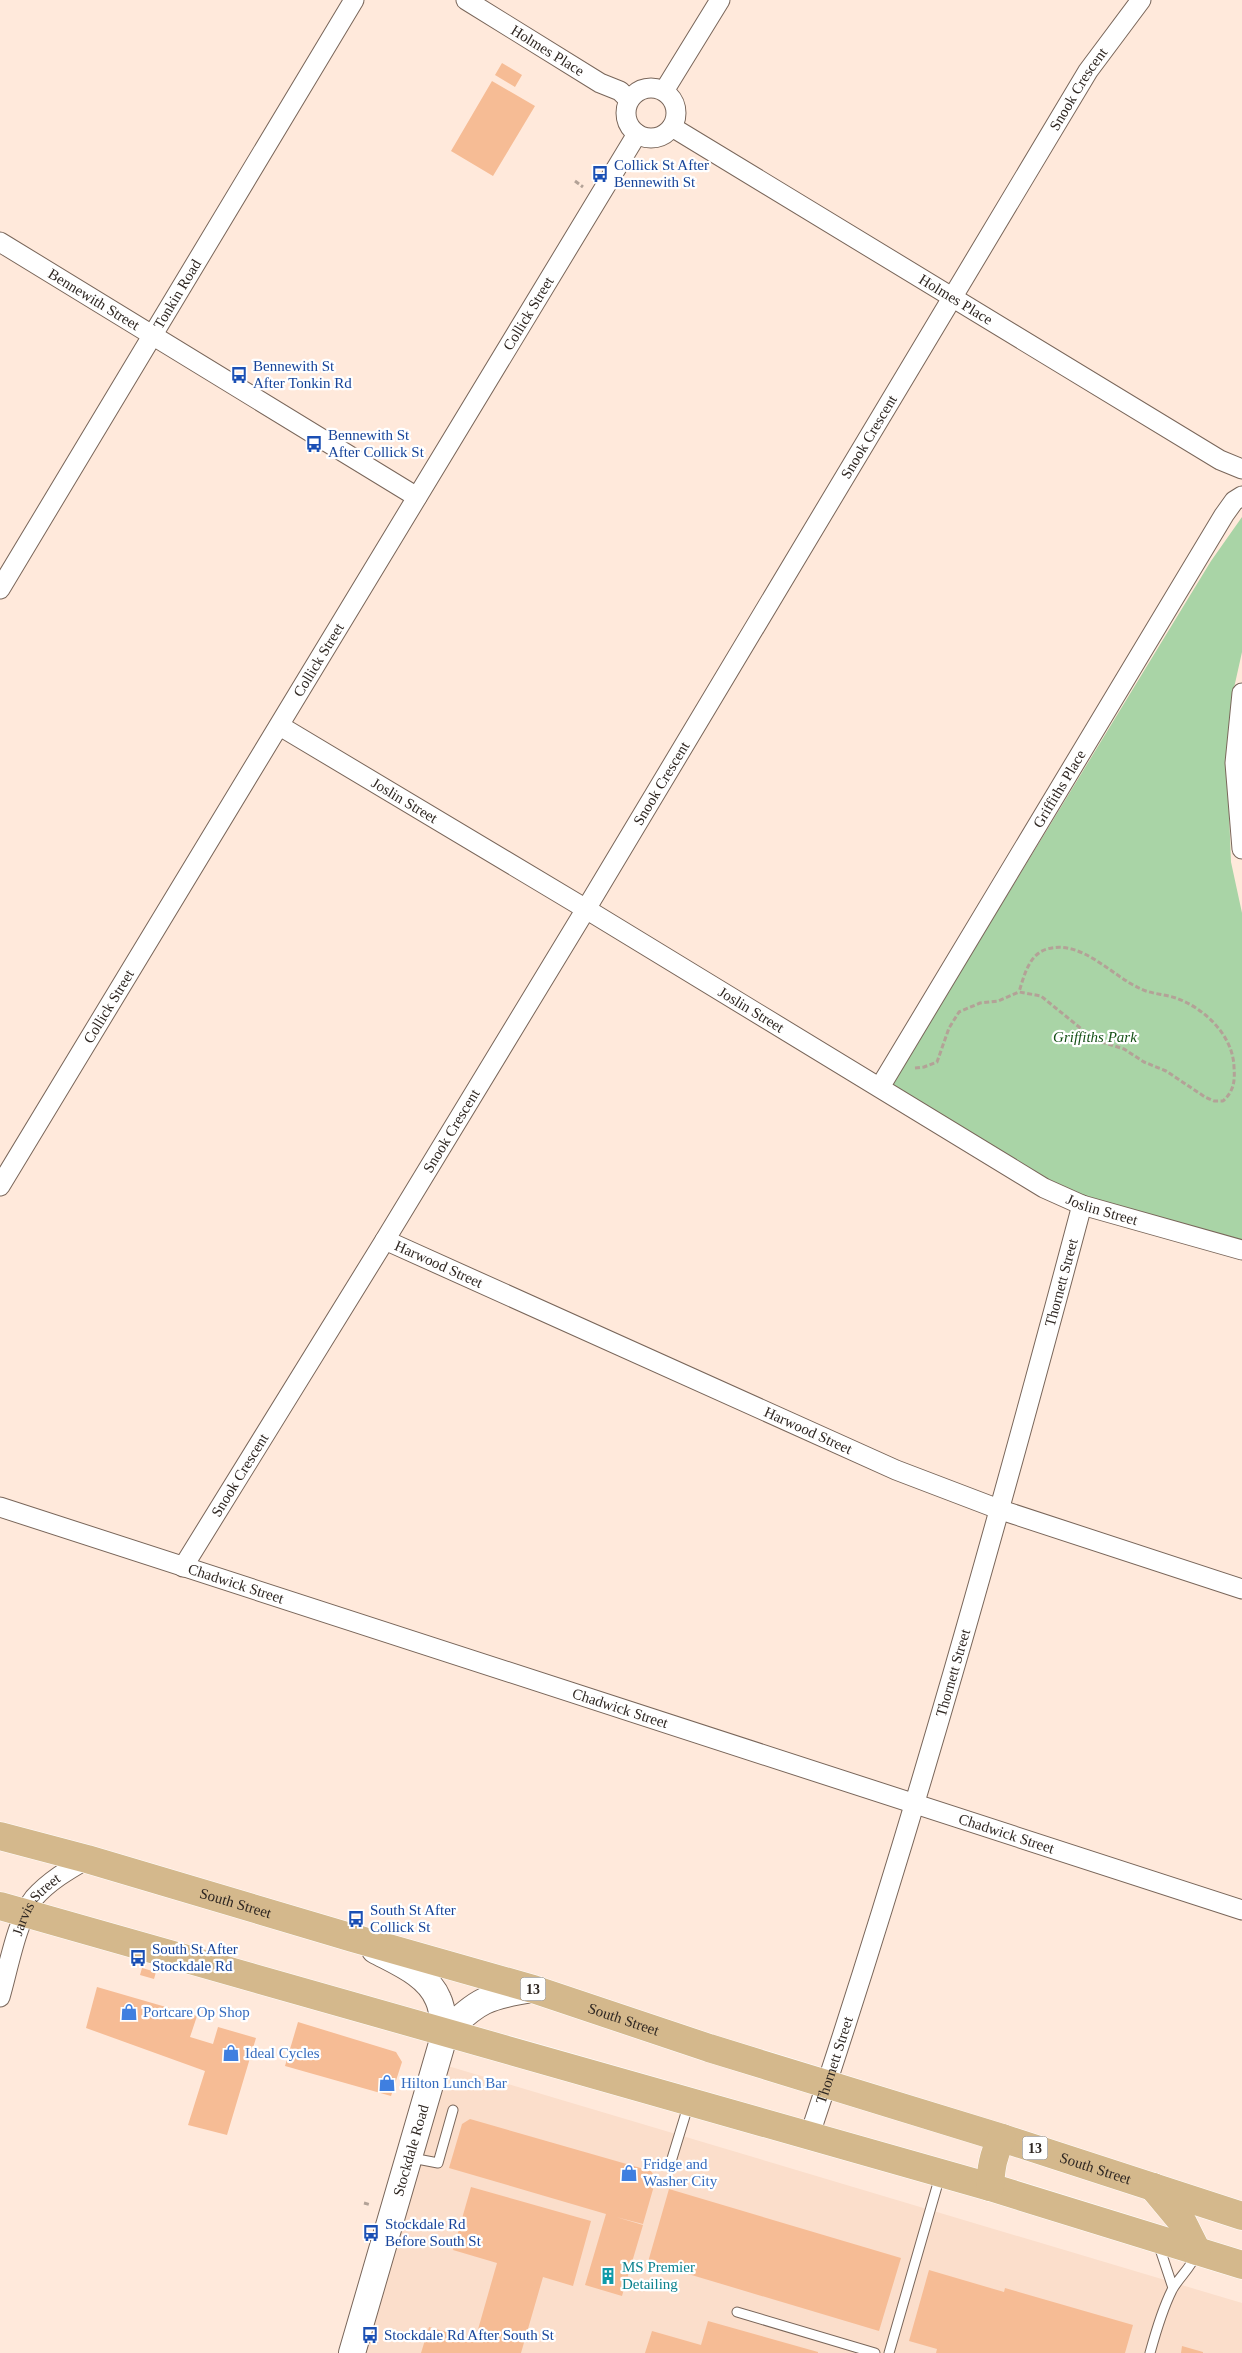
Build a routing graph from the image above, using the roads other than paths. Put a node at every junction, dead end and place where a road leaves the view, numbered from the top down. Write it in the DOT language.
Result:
graph roads {
  1 [pos="354,0"];
  2 [pos="466,0"];
  3 [pos="720,0"];
  4 [pos="1140,0"];
  5 [pos="664,91"];
  6 [pos="629,100"];
  7 [pos="672,127"];
  8 [pos="637,134"];
  9 [pos="0,242"];
  10 [pos="951,297"];
  11 [pos="153,336"];
  12 [pos="1242,469"];
  13 [pos="1242,496"];
  14 [pos="417,497"];
  15 [pos="0,589"];
  16 [pos="1242,692"];
  17 [pos="280,726"];
  18 [pos="1242,849"];
  19 [pos="586,909"];
  20 [pos="880,1087"];
  21 [pos="0,1186"];
  22 [pos="1082,1205"];
  23 [pos="385,1240"];
  24 [pos="1242,1250"];
  25 [pos="0,1507"];
  26 [pos="1000,1510"];
  27 [pos="182,1567"];
  28 [pos="1242,1590"];
  29 [pos="914,1802"];
  30 [pos="0,1836"];
  31 [pos="87,1859"];
  32 [pos="12,1909"];
  33 [pos="1242,1910"];
  34 [pos="353,1938"];
  35 [pos="533,1989"];
  36 [pos="0,1997"];
  37 [pos="445,2033"];
  38 [pos="826,2084"];
  39 [pos="689,2102"];
  40 [pos="452,2110"];
  41 [pos="809,2137"];
  42 [pos="1002,2138"];
  43 [pos="409,2157"];
  44 [pos="670,2166"];
  45 [pos="941,2174"];
  46 [pos="990,2187"];
  47 [pos="1152,2187"];
  48 [pos="1242,2216"];
  49 [pos="1157,2239"];
  50 [pos="1197,2251"];
  51 [pos="1242,2266"];
  52 [pos="1173,2288"];
  53 [pos="737,2312"];
  54 [pos="352,2353"];
  55 [pos="875,2353"];
  56 [pos="889,2353"];
  57 [pos="1150,2353"];
  1 -- 11 [label="street, Tonkin Road"];
  2 -- 6 [label="street, Holmes Place"];
  3 -- 5 [label="street"];
  4 -- 10 [label="street, Snook Crescent"];
  5 -- 6 [label="street"];
  5 -- 7 [label="street"];
  6 -- 8 [label="street"];
  7 -- 8 [label="street"];
  7 -- 10 [label="street, Holmes Place"];
  8 -- 14 [label="street, Collick Street"];
  9 -- 11 [label="street, Bennewith Street"];
  10 -- 12 [label="street, Holmes Place"];
  10 -- 19 [label="street, Snook Crescent"];
  11 -- 14 [label="street, Bennewith Street"];
  11 -- 15 [label="street, Tonkin Road"];
  13 -- 20 [label="street, Griffiths Place"];
  14 -- 17 [label="street, Collick Street"];
  16 -- 18 [label="street"];
  17 -- 19 [label="street, Joslin Street"];
  17 -- 21 [label="street, Collick Street"];
  19 -- 20 [label="street, Joslin Street"];
  19 -- 23 [label="street, Snook Crescent"];
  20 -- 22 [label="street, Joslin Street"];
  22 -- 24 [label="street, Joslin Street"];
  22 -- 26 [label="street, Thornett Street"];
  23 -- 26 [label="street, Harwood Street"];
  23 -- 27 [label="street, Snook Crescent"];
  25 -- 27 [label="street, Chadwick Street"];
  26 -- 28 [label="street, Harwood Street"];
  26 -- 29 [label="street, Thornett Street"];
  27 -- 29 [label="street, Chadwick Street"];
  29 -- 33 [label="street, Chadwick Street"];
  29 -- 38 [label="street, Thornett Street"];
  30 -- 31 [label="main road, South Street / 13"];
  31 -- 32 [label="street, Jarvis Street"];
  31 -- 34 [label="main road, South Street / 13"];
  32 -- 36 [label="street, Jarvis Street"];
  32 -- 37 [label="main road"];
  34 -- 35 [label="main road, South Street / 13"];
  34 -- 37 [label="street, Stockdale Road"];
  35 -- 37 [label="street, Stockdale Road"];
  35 -- 38 [label="main road, South Street / 13"];
  37 -- 39 [label="main road"];
  37 -- 43 [label="street, Stockdale Road"];
  38 -- 41 [label="street, Thornett Street"];
  38 -- 42 [label="main road, South Street / 13"];
  39 -- 41 [label="main road"];
  39 -- 44 [label="lane"];
  40 -- 43 [label="lane"];
  41 -- 45 [label="main road"];
  42 -- 46 [label="main road"];
  42 -- 47 [label="main road, South Street / 13"];
  43 -- 54 [label="street, Stockdale Road"];
  45 -- 46 [label="main road"];
  45 -- 56 [label="lane"];
  46 -- 49 [label="main road"];
  47 -- 48 [label="main road, South Street / 13"];
  47 -- 50 [label="main road"];
  49 -- 50 [label="main road"];
  49 -- 52 [label="lane"];
  50 -- 51 [label="main road"];
  50 -- 52 [label="lane"];
  52 -- 57 [label="lane"];
  53 -- 55 [label="lane"];
}
